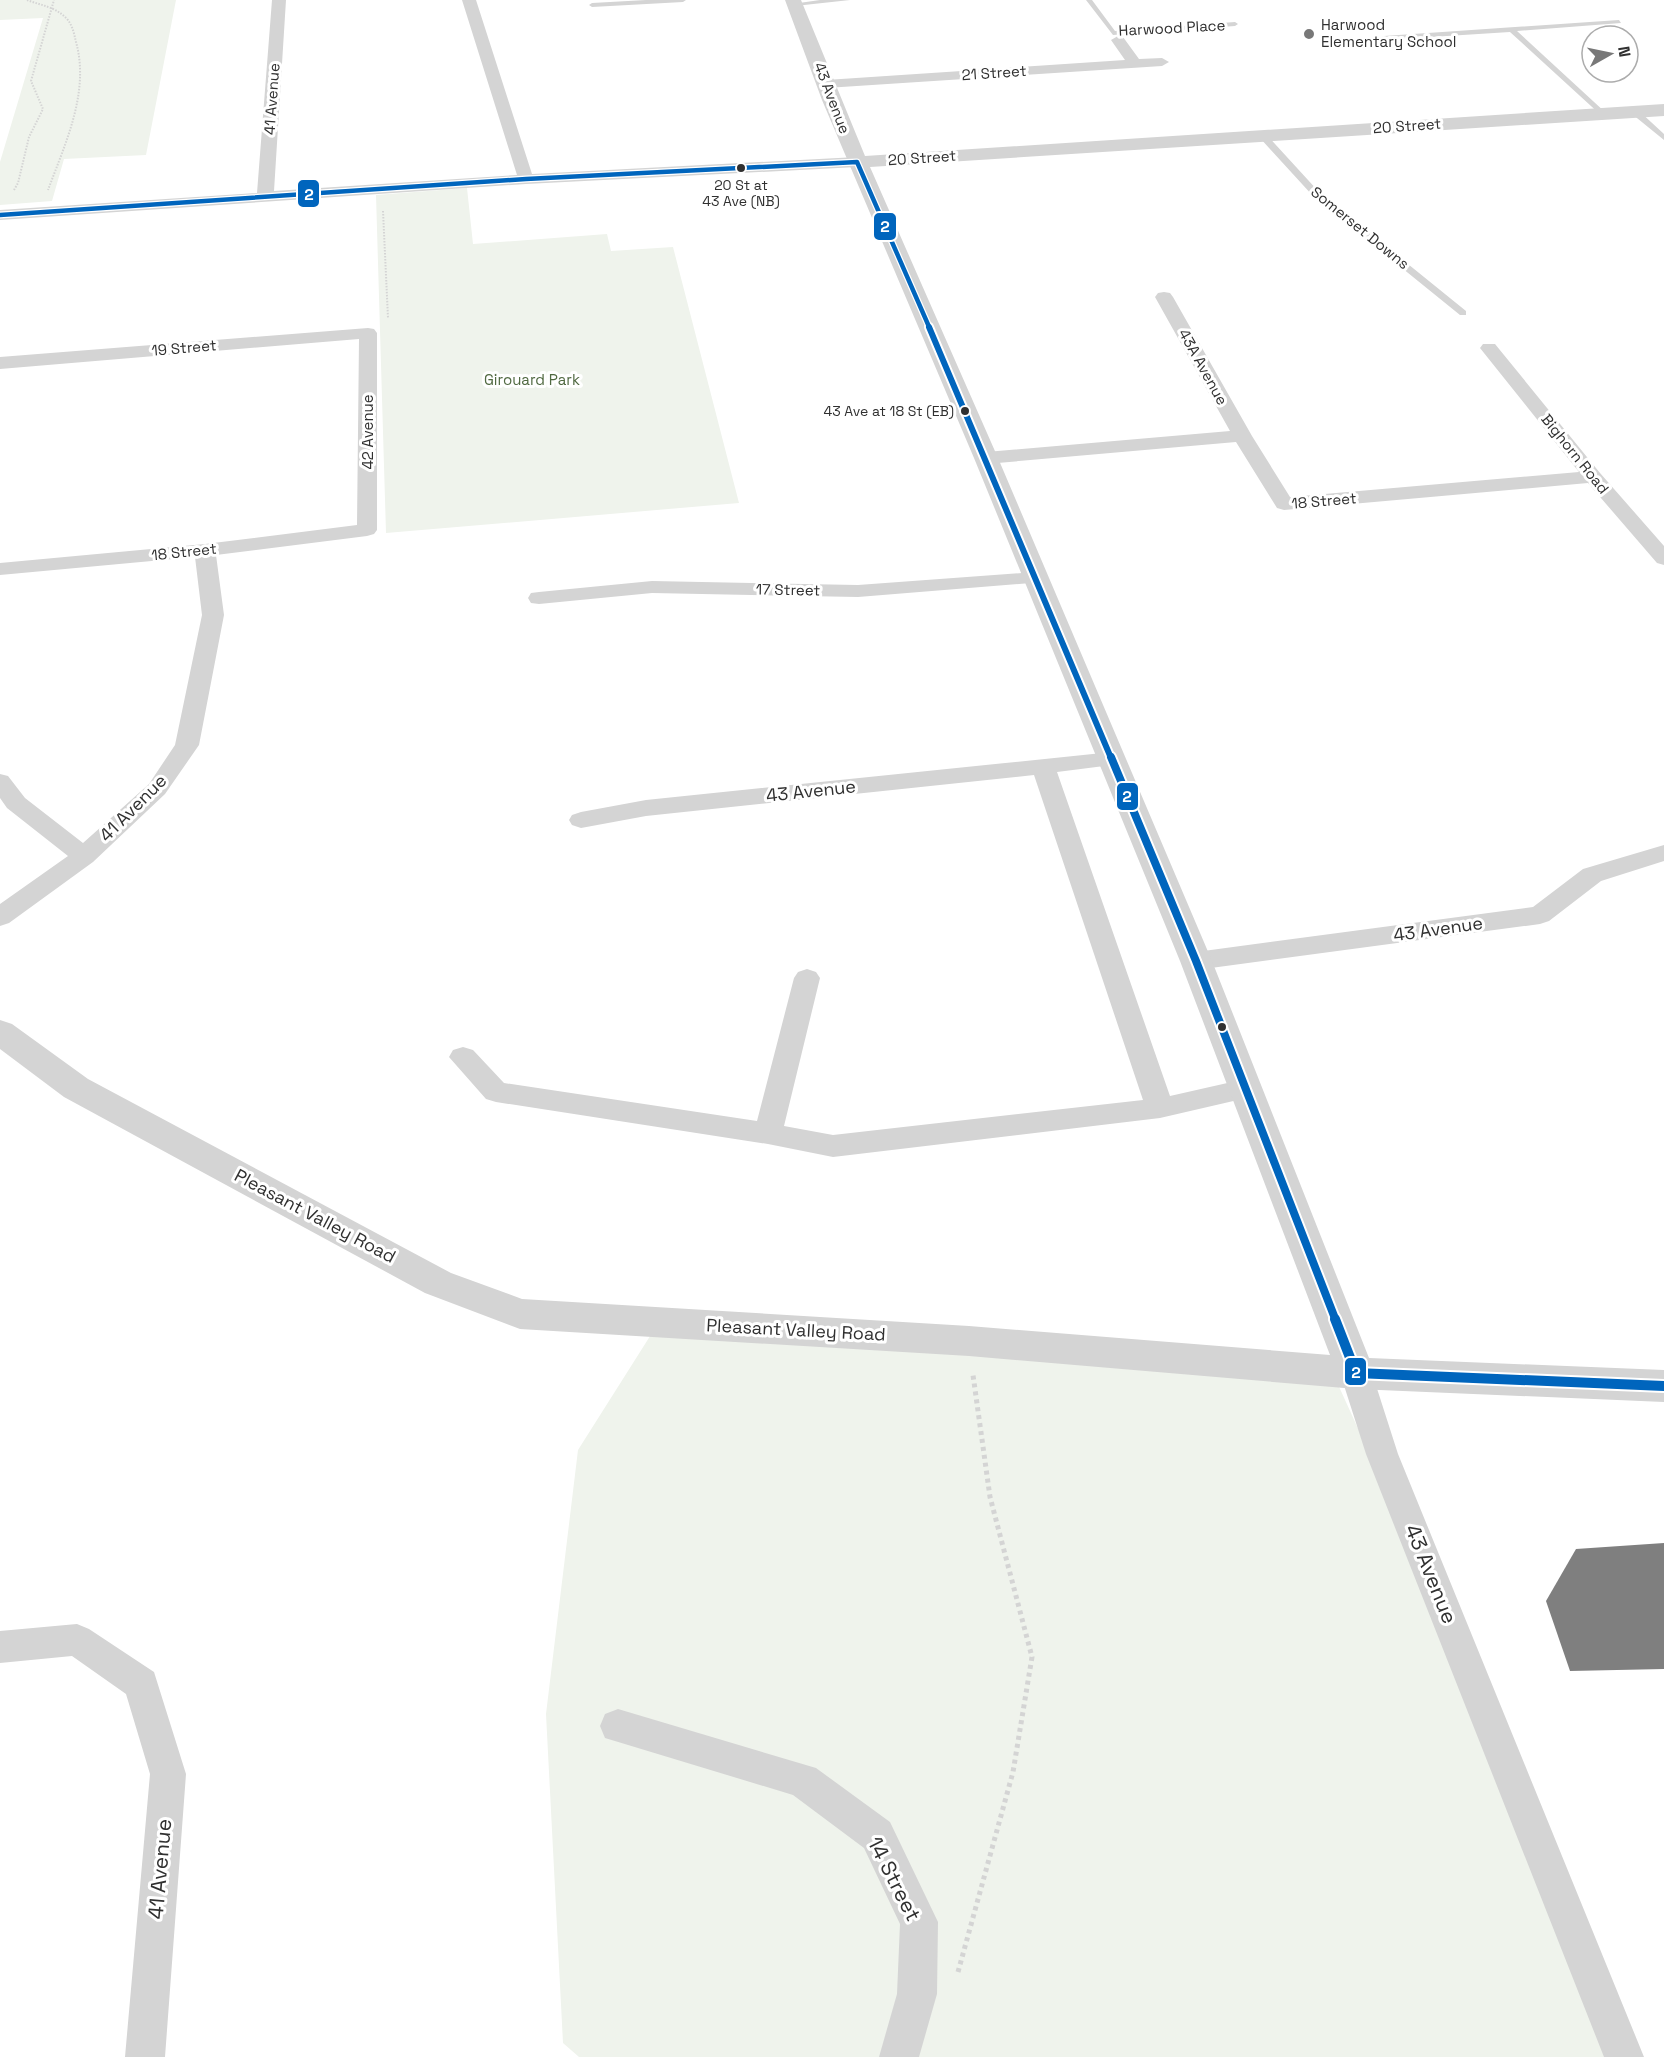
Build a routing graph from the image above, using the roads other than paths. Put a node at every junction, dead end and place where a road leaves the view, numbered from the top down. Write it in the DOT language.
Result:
graph roads {
  1 [pos="279,0"];
  2 [pos="469,0"];
  3 [pos="683,0"];
  4 [pos="847,0"];
  5 [pos="1089,0"];
  6 [pos="794,2"];
  7 [pos="592,5"];
  8 [pos="1619,22"];
  9 [pos="1235,24"];
  10 [pos="1512,30"];
  11 [pos="1384,38"];
  12 [pos="1118,40"];
  13 [pos="1162,62"];
  14 [pos="1134,63"];
  15 [pos="826,84"];
  16 [pos="1664,110"];
  17 [pos="1635,112"];
  18 [pos="1603,115"];
  19 [pos="1263,136"];
  20 [pos="1664,138"];
  21 [pos="857,162"];
  22 [pos="526,179"];
  23 [pos="265,198"];
  24 [pos="2,215"];
  25 [pos="1164,297"];
  26 [pos="1463,313"];
  27 [pos="368,333"];
  28 [pos="1489,348"];
  29 [pos="0,363"];
  30 [pos="1242,436"];
  31 [pos="986,458"];
  32 [pos="1593,477"];
  33 [pos="367,530"];
  34 [pos="205,550"];
  35 [pos="1664,559"];
  36 [pos="1,568"];
  37 [pos="1036,578"];
  38 [pos="540,598"];
  39 [pos="1112,759"];
  40 [pos="1043,767"];
  41 [pos="0,781"];
  42 [pos="581,820"];
  43 [pos="1664,853"];
  44 [pos="84,856"];
  45 [pos="0,917"];
  46 [pos="1196,961"];
  47 [pos="807,978"];
  48 [pos="0,1032"];
  49 [pos="463,1057"];
  50 [pos="1245,1089"];
  51 [pos="1160,1108"];
  52 [pos="768,1133"];
  53 [pos="1356,1373"];
  54 [pos="1664,1386"];
  55 [pos="0,1647"];
  56 [pos="618,1726"];
  57 [pos="145,2057"];
  58 [pos="899,2057"];
  59 [pos="1624,2057"];
  1 -- 23 [label="street, 41 Avenue"];
  2 -- 22 [label="street"];
  3 -- 7 [label="lane"];
  4 -- 6 [label="lane"];
  5 -- 9 [label="lane, Harwood Place"];
  6 -- 15 [label="street, 43 Avenue"];
  8 -- 10 [label="lane"];
  10 -- 11 [label="lane"];
  10 -- 18 [label="lane"];
  12 -- 14 [label="street"];
  13 -- 14 [label="street, 21 Street"];
  14 -- 15 [label="street, 21 Street"];
  15 -- 21 [label="street, 43 Avenue"];
  16 -- 17 [label="street, 20 Street"];
  17 -- 18 [label="street, 20 Street"];
  17 -- 20 [label="lane"];
  18 -- 19 [label="street, 20 Street"];
  19 -- 21 [label="street, 20 Street"];
  19 -- 26 [label="lane, Somerset Downs"];
  21 -- 22 [label="street, 20 Street"];
  21 -- 31 [label="street, 43 Avenue"];
  22 -- 23 [label="street, 20 Street"];
  23 -- 24 [label="street, 20 Street"];
  25 -- 30 [label="street, 43A Avenue"];
  27 -- 29 [label="street, 19 Street"];
  27 -- 33 [label="street, 42 Avenue"];
  28 -- 32 [label="street, Bighorn Road"];
  30 -- 31 [label="street"];
  30 -- 32 [label="street, 18 Street"];
  31 -- 37 [label="street, 43 Avenue"];
  32 -- 35 [label="street, Bighorn Road"];
  33 -- 34 [label="street, 18 Street"];
  34 -- 36 [label="street, 18 Street"];
  34 -- 44 [label="street, 41 Avenue"];
  37 -- 38 [label="street, 17 Street"];
  37 -- 39 [label="street, 43 Avenue"];
  39 -- 40 [label="street, 43 Avenue"];
  39 -- 46 [label="street, 43 Avenue"];
  40 -- 42 [label="street, 43 Avenue"];
  40 -- 51 [label="street"];
  41 -- 44 [label="street"];
  43 -- 46 [label="street, 43 Avenue"];
  44 -- 45 [label="street, 41 Avenue"];
  46 -- 50 [label="street, 43 Avenue"];
  47 -- 52 [label="street"];
  48 -- 53 [label="street, Pleasant Valley Road"];
  49 -- 52 [label="street"];
  50 -- 51 [label="street"];
  50 -- 53 [label="street, 43 Avenue"];
  51 -- 52 [label="street"];
  53 -- 54 [label="street, Pleasant Valley Road"];
  53 -- 59 [label="street, 43 Avenue"];
  55 -- 57 [label="street, 41 Avenue"];
  56 -- 58 [label="street, 14 Street"];
}
